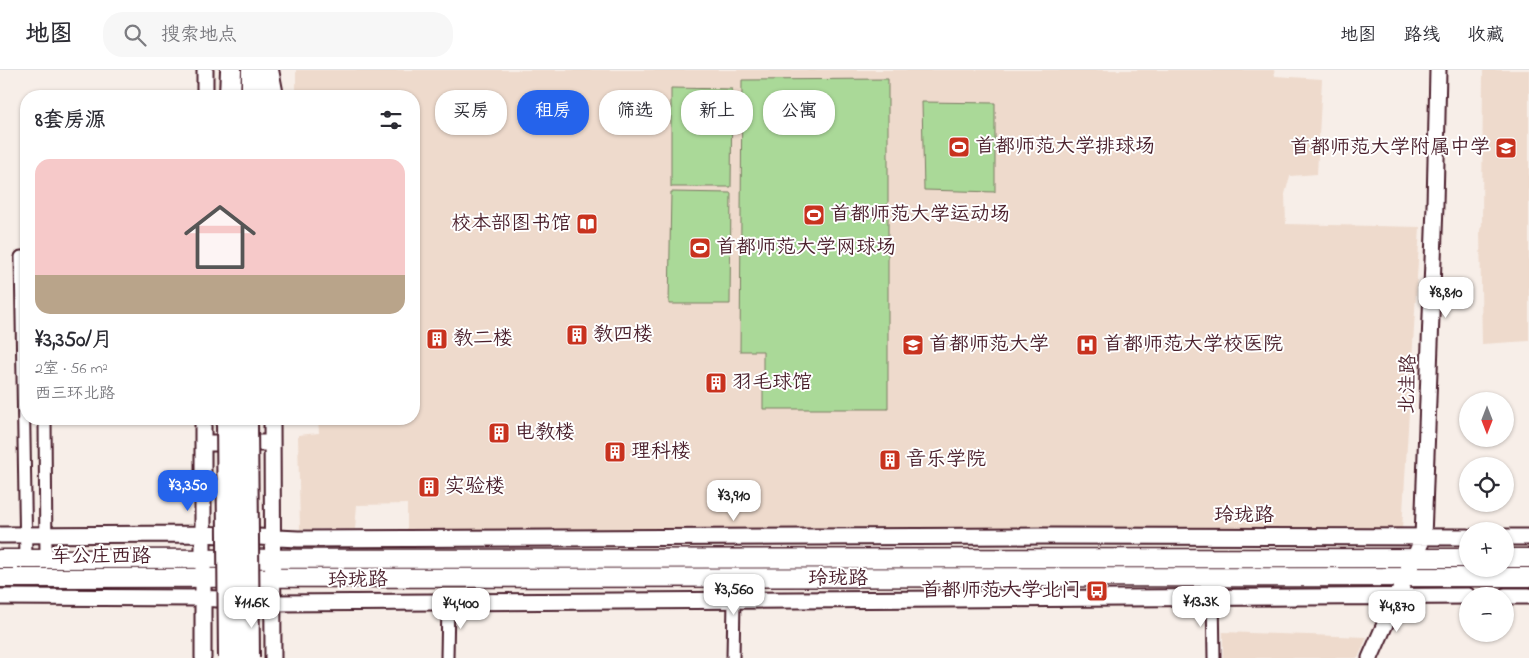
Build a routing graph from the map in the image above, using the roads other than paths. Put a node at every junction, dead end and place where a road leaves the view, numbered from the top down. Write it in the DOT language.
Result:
graph roads {
  1 [pos="205,70"];
  2 [pos="231,70"];
  3 [pos="252,70"];
  4 [pos="268,70"];
  5 [pos="277,70"];
  6 [pos="1438,70"];
  7 [pos="205,90"];
  8 [pos="230,90"];
  9 [pos="252,90"];
  10 [pos="273,90"];
  11 [pos="275,90"];
  12 [pos="23,425"];
  13 [pos="46,425"];
  14 [pos="204,425"];
  15 [pos="227,425"];
  16 [pos="247,425"];
  17 [pos="272,425"];
  18 [pos="203,443"];
  19 [pos="272,443"];
  20 [pos="203,464"];
  21 [pos="236,532"];
  22 [pos="25,534"];
  23 [pos="46,534"];
  24 [pos="202,534"];
  25 [pos="273,534"];
  26 [pos="0,535"];
  27 [pos="1459,537"];
  28 [pos="1514,537"];
  29 [pos="1529,537"];
  30 [pos="1423,538"];
  31 [pos="1414,558"];
  32 [pos="1459,558"];
  33 [pos="1514,558"];
  34 [pos="1529,558"];
  35 [pos="0,560"];
  36 [pos="26,560"];
  37 [pos="46,560"];
  38 [pos="202,560"];
  39 [pos="236,560"];
  40 [pos="274,560"];
  41 [pos="1406,577"];
  42 [pos="1529,577"];
  43 [pos="0,578"];
  44 [pos="202,578"];
  45 [pos="236,579"];
  46 [pos="274,579"];
  47 [pos="1397,596"];
  48 [pos="1459,596"];
  49 [pos="1514,596"];
  50 [pos="1529,596"];
  51 [pos="1214,597"];
  52 [pos="0,598"];
  53 [pos="202,598"];
  54 [pos="237,600"];
  55 [pos="734,600"];
  56 [pos="448,602"];
  57 [pos="273,604"];
  58 [pos="203,658"];
  59 [pos="229,658"];
  60 [pos="238,658"];
  61 [pos="249,658"];
  62 [pos="273,658"];
  63 [pos="448,658"];
  64 [pos="733,658"];
  65 [pos="1214,658"];
  66 [pos="1370,658"];
  1 -- 7 [label="street"];
  2 -- 8 [label="highway"];
  3 -- 9 [label="highway"];
  4 -- 10 [label="highway"];
  5 -- 11 [label="street"];
  6 -- 30 [label="street, 北洼路"];
  12 -- 22 [label="street"];
  13 -- 23 [label="street"];
  14 -- 18 [label="street"];
  15 -- 59 [label="highway, bridge"];
  16 -- 61 [label="highway, bridge"];
  17 -- 19 [label="street"];
  18 -- 19 [label="street"];
  18 -- 20 [label="street"];
  19 -- 25 [label="street"];
  20 -- 21 [label="street"];
  20 -- 24 [label="street"];
  21 -- 24 [label="street, 玲珑路"];
  21 -- 25 [label="street, 玲珑路"];
  21 -- 39 [label="street"];
  22 -- 23 [label="street, 玲珑路"];
  22 -- 26 [label="street, 玲珑路"];
  22 -- 36 [label="street"];
  23 -- 24 [label="street, 玲珑路"];
  23 -- 37 [label="street"];
  24 -- 38 [label="street"];
  25 -- 30 [label="street, 玲珑路"];
  25 -- 40 [label="street"];
  27 -- 30 [label="street, 玲珑路"];
  28 -- 29 [label="street"];
  30 -- 31 [label="street, 北洼路"];
  31 -- 32 [label="main road, 玲珑路"];
  31 -- 40 [label="main road, 玲珑路"];
  31 -- 41 [label="street, 北洼路"];
  33 -- 34 [label="main road"];
  35 -- 36 [label="main road, 车公庄西路"];
  36 -- 37 [label="main road, 车公庄西路"];
  37 -- 38 [label="main road, 车公庄西路"];
  38 -- 39 [label="main road, 车公庄西路"];
  38 -- 44 [label="street"];
  39 -- 40 [label="main road, 玲珑路"];
  39 -- 45 [label="street"];
  40 -- 46 [label="street"];
  41 -- 42 [label="main road, 玲珑路"];
  41 -- 46 [label="main road, 玲珑路"];
  41 -- 47 [label="street, 北洼路"];
  43 -- 44 [label="main road, 车公庄西路"];
  44 -- 45 [label="main road, 车公庄西路"];
  44 -- 53 [label="street"];
  45 -- 46 [label="main road, 玲珑路"];
  45 -- 54 [label="street"];
  46 -- 57 [label="street"];
  47 -- 48 [label="street, 玲珑路"];
  47 -- 51 [label="street, 玲珑路"];
  47 -- 66 [label="street, 北洼路"];
  49 -- 50 [label="street"];
  51 -- 55 [label="street, 玲珑路"];
  51 -- 65 [label="street"];
  52 -- 53 [label="street, 玲珑路"];
  53 -- 54 [label="street, 玲珑路"];
  53 -- 58 [label="street"];
  54 -- 57 [label="street, 玲珑路"];
  54 -- 60 [label="street"];
  55 -- 56 [label="street, 玲珑路"];
  55 -- 64 [label="street"];
  56 -- 57 [label="street, 玲珑路"];
  56 -- 63 [label="street"];
  57 -- 62 [label="street"];
}
